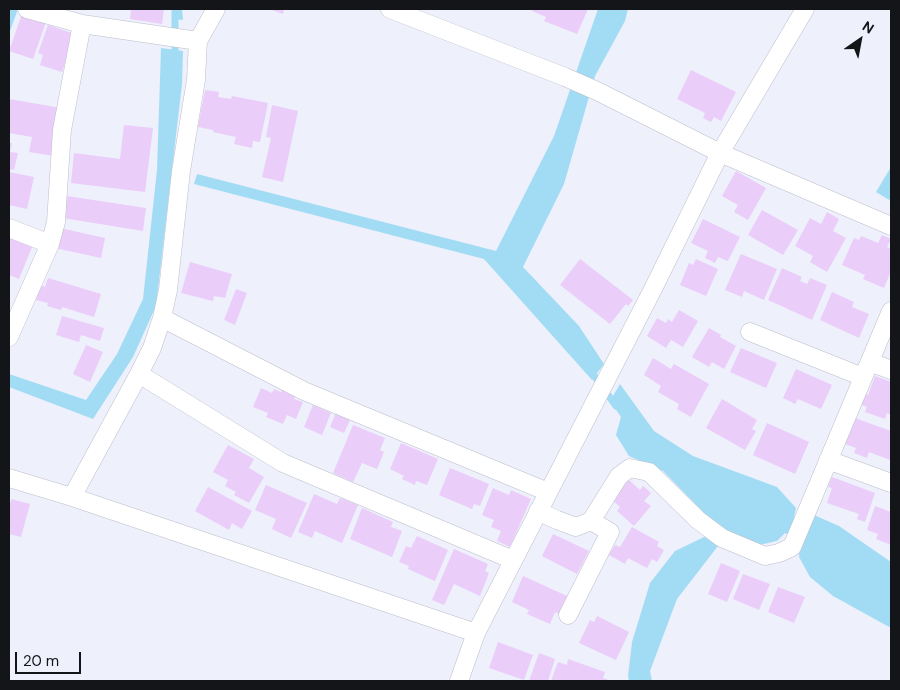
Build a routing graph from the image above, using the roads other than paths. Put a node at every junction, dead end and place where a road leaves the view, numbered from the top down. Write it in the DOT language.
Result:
graph roads {
  1 [pos="27,9"];
  2 [pos="216,9"];
  3 [pos="390,9"];
  4 [pos="806,9"];
  5 [pos="82,24"];
  6 [pos="183,39"];
  7 [pos="720,154"];
  8 [pos="891,226"];
  9 [pos="9,228"];
  10 [pos="50,244"];
  11 [pos="891,311"];
  12 [pos="162,318"];
  13 [pos="750,332"];
  14 [pos="9,337"];
  15 [pos="866,369"];
  16 [pos="891,370"];
  17 [pos="139,374"];
  18 [pos="828,460"];
  19 [pos="9,478"];
  20 [pos="891,484"];
  21 [pos="548,492"];
  22 [pos="72,497"];
  23 [pos="538,511"];
  24 [pos="591,521"];
  25 [pos="513,560"];
  26 [pos="568,615"];
  27 [pos="476,633"];
  28 [pos="458,681"];
  1 -- 5 [label="street"];
  2 -- 6 [label="street"];
  3 -- 7 [label="street"];
  4 -- 7 [label="street"];
  5 -- 6 [label="street"];
  5 -- 10 [label="street"];
  6 -- 12 [label="street"];
  7 -- 8 [label="street"];
  7 -- 21 [label="street"];
  9 -- 10 [label="street"];
  10 -- 14 [label="street"];
  11 -- 15 [label="street"];
  12 -- 17 [label="street"];
  12 -- 21 [label="street"];
  13 -- 15 [label="street"];
  15 -- 16 [label="street"];
  15 -- 18 [label="street"];
  17 -- 22 [label="street"];
  17 -- 25 [label="street"];
  18 -- 20 [label="street"];
  18 -- 24 [label="street"];
  19 -- 22 [label="street"];
  21 -- 23 [label="street"];
  22 -- 27 [label="street"];
  23 -- 24 [label="street"];
  23 -- 25 [label="street"];
  24 -- 26 [label="street"];
  25 -- 27 [label="street"];
  27 -- 28 [label="street"];
}
